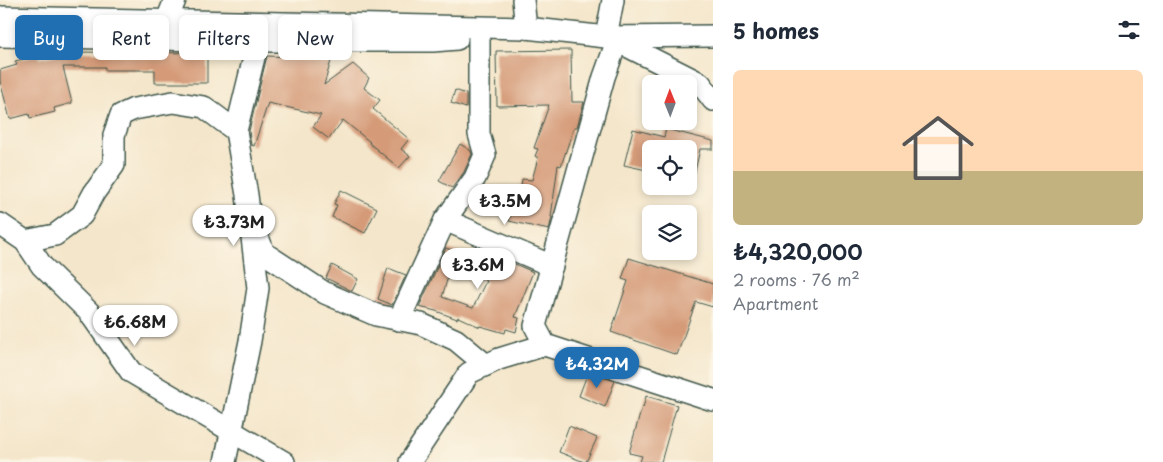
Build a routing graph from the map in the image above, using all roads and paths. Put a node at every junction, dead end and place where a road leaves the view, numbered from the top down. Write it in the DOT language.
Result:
graph roads {
  1 [pos="175,0"];
  2 [pos="523,0"];
  3 [pos="613,0"];
  4 [pos="169,15"];
  5 [pos="93,20"];
  6 [pos="169,20"];
  7 [pos="2,21"];
  8 [pos="526,28"];
  9 [pos="179,35"];
  10 [pos="713,36"];
  11 [pos="479,38"];
  12 [pos="612,39"];
  13 [pos="268,41"];
  14 [pos="253,60"];
  15 [pos="713,100"];
  16 [pos="236,131"];
  17 [pos="249,213"];
  18 [pos="445,220"];
  19 [pos="0,224"];
  20 [pos="25,241"];
  21 [pos="552,266"];
  22 [pos="400,320"];
  23 [pos="545,345"];
  24 [pos="486,365"];
  25 [pos="713,400"];
  26 [pos="231,430"];
  27 [pos="225,462"];
  28 [pos="284,462"];
  29 [pos="410,462"];
  1 -- 4 [label="street"];
  2 -- 8 [label="street"];
  3 -- 12 [label="street"];
  5 -- 7 [label="street"];
  6 -- 8 [label="street"];
  7 -- 9 [label="street"];
  8 -- 11 [label="street"];
  8 -- 12 [label="street"];
  10 -- 12 [label="street"];
  11 -- 13 [label="street"];
  11 -- 18 [label="street"];
  12 -- 15 [label="street"];
  12 -- 21 [label="street"];
  14 -- 16 [label="street"];
  16 -- 17 [label="street"];
  16 -- 20 [label="street"];
  17 -- 22 [label="street"];
  17 -- 26 [label="street"];
  18 -- 21 [label="street"];
  18 -- 22 [label="street"];
  19 -- 20 [label="street"];
  20 -- 26 [label="street"];
  21 -- 23 [label="street"];
  22 -- 24 [label="street"];
  23 -- 24 [label="street"];
  23 -- 25 [label="street"];
  24 -- 29 [label="street"];
  26 -- 27 [label="street"];
  26 -- 28 [label="street"];
}
